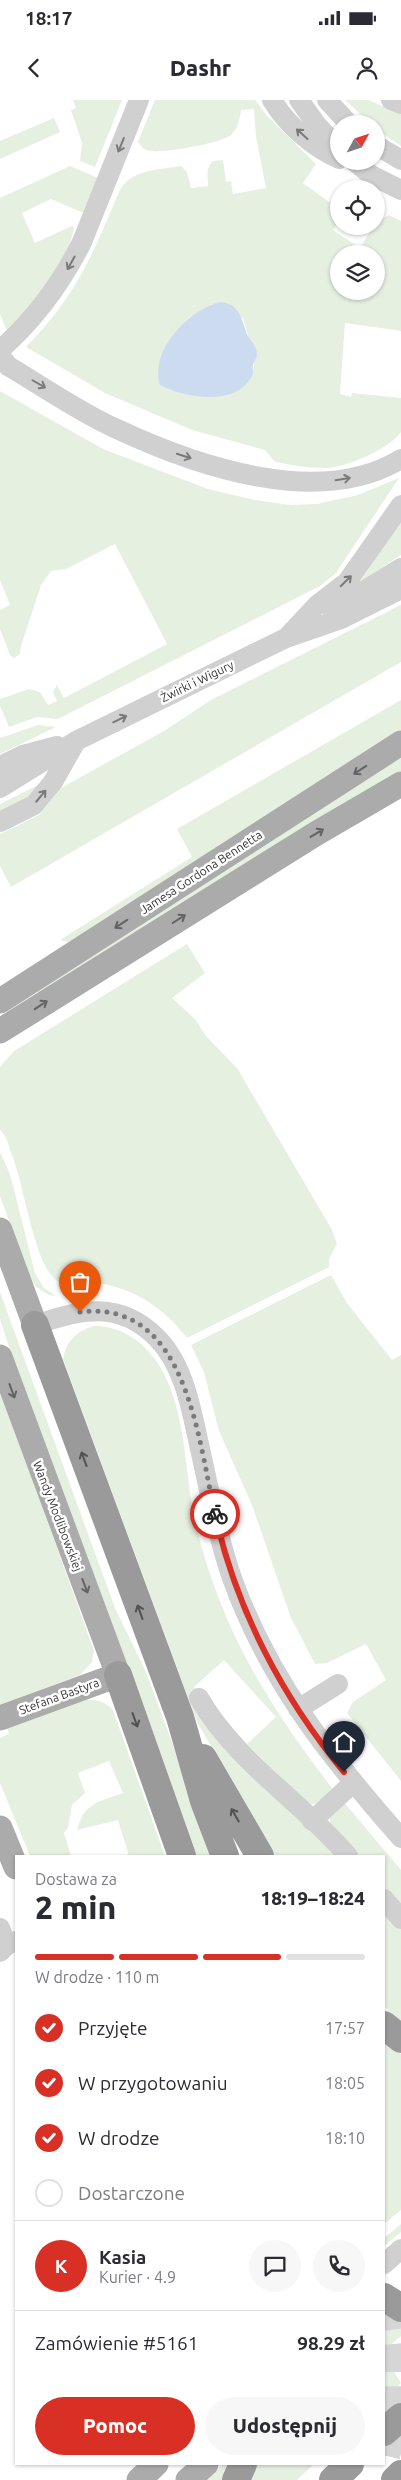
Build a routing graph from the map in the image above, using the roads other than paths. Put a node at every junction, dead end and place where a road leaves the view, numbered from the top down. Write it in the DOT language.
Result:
graph roads {
  1 [pos="139,100"];
  2 [pos="272,100"];
  3 [pos="299,100"];
  4 [pos="327,100"];
  5 [pos="391,100"];
  6 [pos="401,104"];
  7 [pos="341,115"];
  8 [pos="330,139"];
  9 [pos="385,150"];
  10 [pos="330,154"];
  11 [pos="401,160"];
  12 [pos="361,170"];
  13 [pos="365,170"];
  14 [pos="371,175"];
  15 [pos="401,190"];
  16 [pos="0,350"];
  17 [pos="0,356"];
  18 [pos="401,458"];
  19 [pos="401,505"];
  20 [pos="401,568"];
  21 [pos="401,589"];
  22 [pos="286,638"];
  23 [pos="76,741"];
  24 [pos="401,743"];
  25 [pos="0,766"];
  26 [pos="400,787"];
  27 [pos="0,788"];
  28 [pos="0,822"];
  29 [pos="0,1001"];
  30 [pos="0,1031"];
  31 [pos="0,1230"];
  32 [pos="35,1325"];
  33 [pos="0,1357"];
  34 [pos="118,1675"];
  35 [pos="338,1684"];
  36 [pos="199,1698"];
  37 [pos="298,1709"];
  38 [pos="0,1718"];
  39 [pos="180,1718"];
  40 [pos="353,1783"];
  41 [pos="312,1821"];
  42 [pos="0,1828"];
  43 [pos="401,1838"];
  44 [pos="182,1855"];
  45 [pos="225,1855"];
  46 [pos="259,1855"];
  47 [pos="347,1855"];
  48 [pos="15,1865"];
  49 [pos="385,1900"];
  50 [pos="401,1919"];
  51 [pos="385,2025"];
  52 [pos="401,2039"];
  53 [pos="401,2249"];
  54 [pos="385,2263"];
  55 [pos="401,2294"];
  56 [pos="385,2298"];
  57 [pos="385,2307"];
  58 [pos="401,2308"];
  59 [pos="401,2417"];
  60 [pos="385,2431"];
  61 [pos="155,2465"];
  62 [pos="205,2465"];
  63 [pos="243,2465"];
  64 [pos="349,2465"];
  65 [pos="401,2474"];
  66 [pos="139,2480"];
  67 [pos="188,2480"];
  68 [pos="236,2480"];
  69 [pos="333,2480"];
  70 [pos="395,2480"];
  1 -- 16 [label="street, one-way"];
  10 -- 2 [label="street, one-way"];
  3 -- 8 [label="street"];
  4 -- 7 [label="street"];
  5 -- 6 [label="street"];
  9 -- 11 [label="street"];
  12 -- 14 [label="street"];
  13 -- 14 [label="street"];
  14 -- 15 [label="street"];
  17 -- 18 [label="street, one-way"];
  22 -- 19 [label="street, one-way"];
  20 -- 22 [label="street"];
  21 -- 22 [label="street, Żwirki i Wigury"];
  23 -- 22 [label="street, Żwirki i Wigury, one-way"];
  23 -- 25 [label="street"];
  23 -- 27 [label="street, Żwirki i Wigury"];
  28 -- 23 [label="street, one-way"];
  24 -- 29 [label="main road, Jamesa Gordona Bennetta, one-way"];
  30 -- 26 [label="main road, one-way"];
  31 -- 32 [label="main road"];
  32 -- 37 [label="street"];
  39 -- 32 [label="highway, one-way"];
  33 -- 34 [label="main road, Wandy Modlibowskiej, one-way"];
  34 -- 38 [label="main road, Stefana Bastyra"];
  34 -- 44 [label="highway, one-way"];
  35 -- 37 [label="street"];
  36 -- 41 [label="street"];
  37 -- 40 [label="street"];
  39 -- 45 [label="highway"];
  46 -- 39 [label="highway, one-way"];
  40 -- 41 [label="street"];
  40 -- 43 [label="street"];
  41 -- 47 [label="street"];
  42 -- 48 [label="main road"];
  49 -- 50 [label="street"];
  51 -- 52 [label="highway"];
  53 -- 54 [label="street"];
  55 -- 57 [label="street"];
  56 -- 58 [label="highway, bridge"];
  59 -- 60 [label="highway"];
  61 -- 66 [label="main road"];
  62 -- 67 [label="main road"];
  63 -- 68 [label="highway"];
  64 -- 69 [label="highway"];
  65 -- 70 [label="highway"];
}
